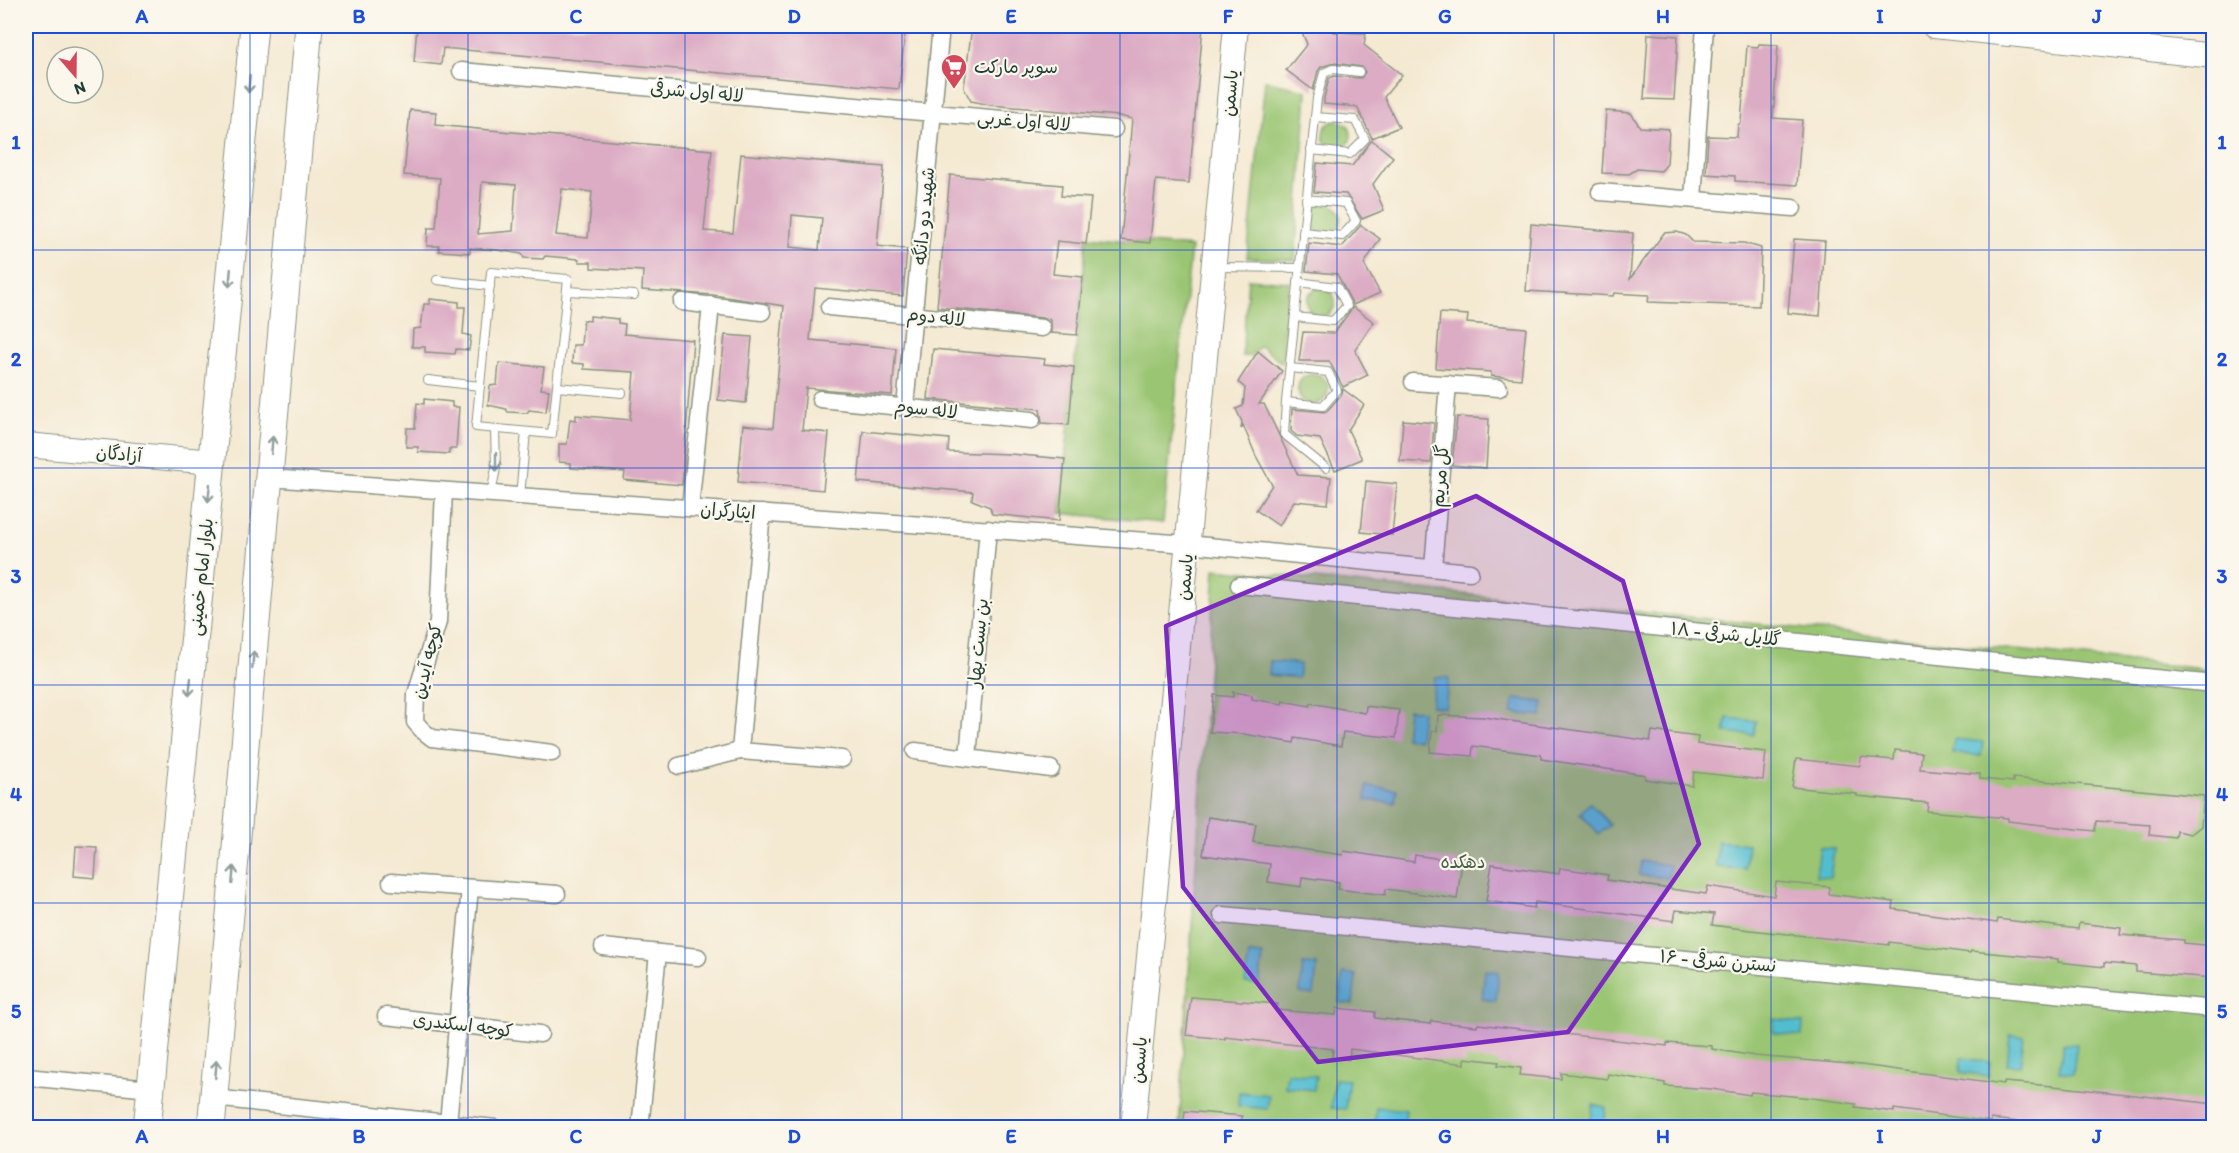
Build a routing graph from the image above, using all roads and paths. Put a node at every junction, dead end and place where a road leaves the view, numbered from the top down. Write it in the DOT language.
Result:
graph roads {
  1 [pos="254,26"];
  2 [pos="309,26"];
  3 [pos="941,26"];
  4 [pos="1236,26"];
  5 [pos="1705,26"];
  6 [pos="1934,26"];
  7 [pos="2214,56"];
  8 [pos="461,71"];
  9 [pos="1359,72"];
  10 [pos="933,113"];
  11 [pos="1315,117"];
  12 [pos="1114,129"];
  13 [pos="1311,150"];
  14 [pos="1600,192"];
  15 [pos="1306,199"];
  16 [pos="1693,199"];
  17 [pos="1793,208"];
  18 [pos="1303,232"];
  19 [pos="1214,267"];
  20 [pos="1299,268"];
  21 [pos="437,280"];
  22 [pos="1298,282"];
  23 [pos="490,286"];
  24 [pos="567,291"];
  25 [pos="634,295"];
  26 [pos="682,302"];
  27 [pos="711,305"];
  28 [pos="829,307"];
  29 [pos="762,312"];
  30 [pos="915,315"];
  31 [pos="1295,317"];
  32 [pos="1042,328"];
  33 [pos="1290,368"];
  34 [pos="428,380"];
  35 [pos="1413,382"];
  36 [pos="1448,384"];
  37 [pos="480,386"];
  38 [pos="557,387"];
  39 [pos="1499,388"];
  40 [pos="622,393"];
  41 [pos="820,399"];
  42 [pos="1286,402"];
  43 [pos="905,407"];
  44 [pos="1032,420"];
  45 [pos="495,429"];
  46 [pos="526,432"];
  47 [pos="26,445"];
  48 [pos="212,462"];
  49 [pos="1326,468"];
  50 [pos="269,478"];
  51 [pos="444,491"];
  52 [pos="491,494"];
  53 [pos="520,496"];
  54 [pos="690,508"];
  55 [pos="762,513"];
  56 [pos="988,530"];
  57 [pos="1188,544"];
  58 [pos="1433,568"];
  59 [pos="1470,572"];
  60 [pos="1239,585"];
  61 [pos="2214,684"];
  62 [pos="740,751"];
  63 [pos="915,751"];
  64 [pos="552,753"];
  65 [pos="968,757"];
  66 [pos="842,759"];
  67 [pos="679,766"];
  68 [pos="1051,769"];
  69 [pos="390,882"];
  70 [pos="470,888"];
  71 [pos="557,894"];
  72 [pos="1222,915"];
  73 [pos="603,947"];
  74 [pos="658,953"];
  75 [pos="698,957"];
  76 [pos="2214,1009"];
  77 [pos="386,1016"];
  78 [pos="457,1024"];
  79 [pos="540,1034"];
  80 [pos="26,1077"];
  81 [pos="151,1089"];
  82 [pos="213,1098"];
  83 [pos="448,1123"];
  84 [pos="147,1128"];
  85 [pos="210,1128"];
  86 [pos="495,1128"];
  87 [pos="640,1128"];
  88 [pos="1133,1128"];
  1 -- 48 [label="main road, بلوار امام خمینی, one-way"];
  50 -- 2 [label="main road, one-way"];
  3 -- 10 [label="street, شهید دو دانگه"];
  4 -- 19 [label="street, یاسمن"];
  5 -- 16 [label="street"];
  6 -- 7 [label="street"];
  8 -- 10 [label="street, لاله اول شرقی"];
  9 -- 11 [label="lane"];
  10 -- 12 [label="street, لاله اول غربی"];
  10 -- 30 [label="street, شهید دو دانگه"];
  11 -- 13 [label="lane"];
  11 -- 13 [label="lane"];
  13 -- 15 [label="lane"];
  14 -- 16 [label="street"];
  15 -- 18 [label="lane"];
  15 -- 18 [label="lane"];
  16 -- 17 [label="street"];
  18 -- 20 [label="lane"];
  19 -- 20 [label="lane"];
  19 -- 57 [label="street, یاسمن"];
  20 -- 22 [label="lane"];
  21 -- 23 [label="lane"];
  22 -- 31 [label="lane"];
  22 -- 31 [label="lane"];
  23 -- 24 [label="lane"];
  23 -- 37 [label="lane"];
  24 -- 25 [label="lane"];
  24 -- 38 [label="lane"];
  26 -- 27 [label="street"];
  27 -- 29 [label="street"];
  27 -- 54 [label="street"];
  28 -- 30 [label="street, لاله دوم"];
  30 -- 32 [label="street, لاله دوم"];
  30 -- 43 [label="street, شهید دو دانگه"];
  31 -- 33 [label="lane"];
  33 -- 42 [label="lane"];
  33 -- 42 [label="lane"];
  34 -- 37 [label="lane"];
  35 -- 36 [label="street"];
  36 -- 39 [label="street"];
  36 -- 58 [label="street, گل مریم"];
  37 -- 45 [label="lane"];
  38 -- 40 [label="lane"];
  38 -- 46 [label="lane"];
  41 -- 43 [label="street, لاله سوم"];
  42 -- 49 [label="lane"];
  43 -- 44 [label="street, لاله سوم"];
  45 -- 46 [label="lane"];
  45 -- 52 [label="lane, one-way"];
  46 -- 53 [label="lane"];
  47 -- 48 [label="street, آزادگان"];
  48 -- 81 [label="main road, بلوار امام خمینی, one-way"];
  50 -- 51 [label="street, ایثارگران"];
  82 -- 50 [label="main road, one-way"];
  51 -- 52 [label="street, ایثارگران"];
  51 -- 64 [label="street, کوچه آیدین"];
  52 -- 53 [label="street, ایثارگران"];
  53 -- 54 [label="street, ایثارگران"];
  54 -- 55 [label="street, ایثارگران"];
  55 -- 56 [label="street, ایثارگران"];
  55 -- 62 [label="street"];
  56 -- 57 [label="street, ایثارگران"];
  56 -- 65 [label="street, بن بست بهار"];
  57 -- 58 [label="street, ایثارگران"];
  57 -- 88 [label="street, یاسمن"];
  58 -- 59 [label="street, ایثارگران"];
  60 -- 61 [label="street, گلایل شرقی - ۱۸"];
  62 -- 66 [label="street"];
  62 -- 67 [label="street"];
  63 -- 65 [label="street"];
  65 -- 68 [label="street"];
  69 -- 70 [label="street"];
  70 -- 71 [label="street"];
  70 -- 78 [label="street"];
  72 -- 76 [label="street, نسترن شرقی - ۱۶"];
  73 -- 74 [label="street"];
  74 -- 75 [label="street"];
  74 -- 87 [label="street"];
  77 -- 78 [label="street, کوچه اسکندری"];
  78 -- 79 [label="street, کوچه اسکندری"];
  78 -- 83 [label="street"];
  80 -- 81 [label="street"];
  81 -- 84 [label="main road, بلوار امام خمینی"];
  82 -- 83 [label="street"];
  82 -- 85 [label="main road"];
  83 -- 86 [label="street"];
}
